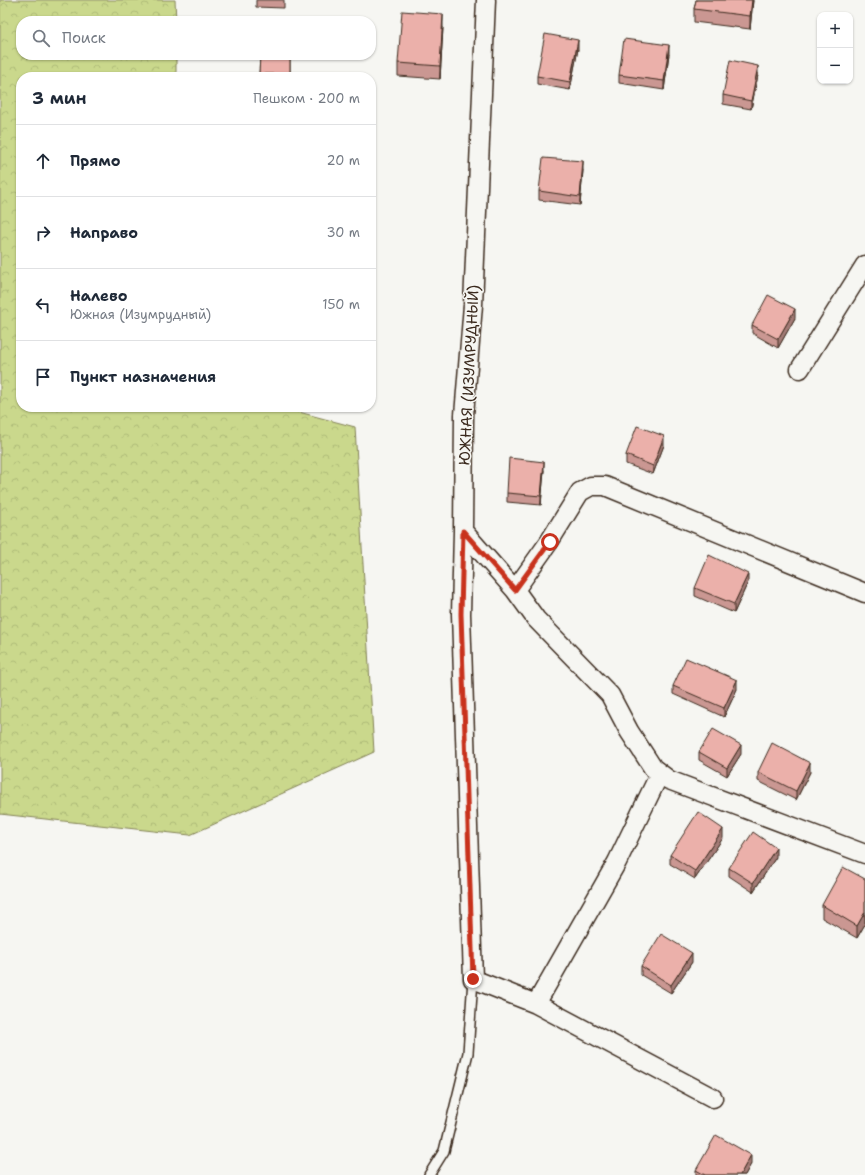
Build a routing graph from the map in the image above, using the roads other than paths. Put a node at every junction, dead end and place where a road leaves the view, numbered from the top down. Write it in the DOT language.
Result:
graph roads {
  1 [pos="486,0"];
  2 [pos="865,265"];
  3 [pos="800,369"];
  4 [pos="463,531"];
  5 [pos="515,590"];
  6 [pos="865,593"];
  7 [pos="660,773"];
  8 [pos="865,854"];
  9 [pos="473,979"];
  10 [pos="536,1004"];
  11 [pos="713,1098"];
  12 [pos="429,1175"];
  1 -- 4 [label="street, ЮЖНАЯ (ИЗУМРУДНЫЙ)"];
  2 -- 3 [label="street"];
  4 -- 5 [label="street"];
  4 -- 9 [label="street, ЮЖНАЯ (ИЗУМРУДНЫЙ)"];
  5 -- 6 [label="street"];
  5 -- 7 [label="street"];
  7 -- 8 [label="street"];
  7 -- 10 [label="street"];
  9 -- 10 [label="street"];
  9 -- 12 [label="lane, ЮЖНАЯ (ИЗУМРУДНЫЙ)"];
  10 -- 11 [label="street"];
}
